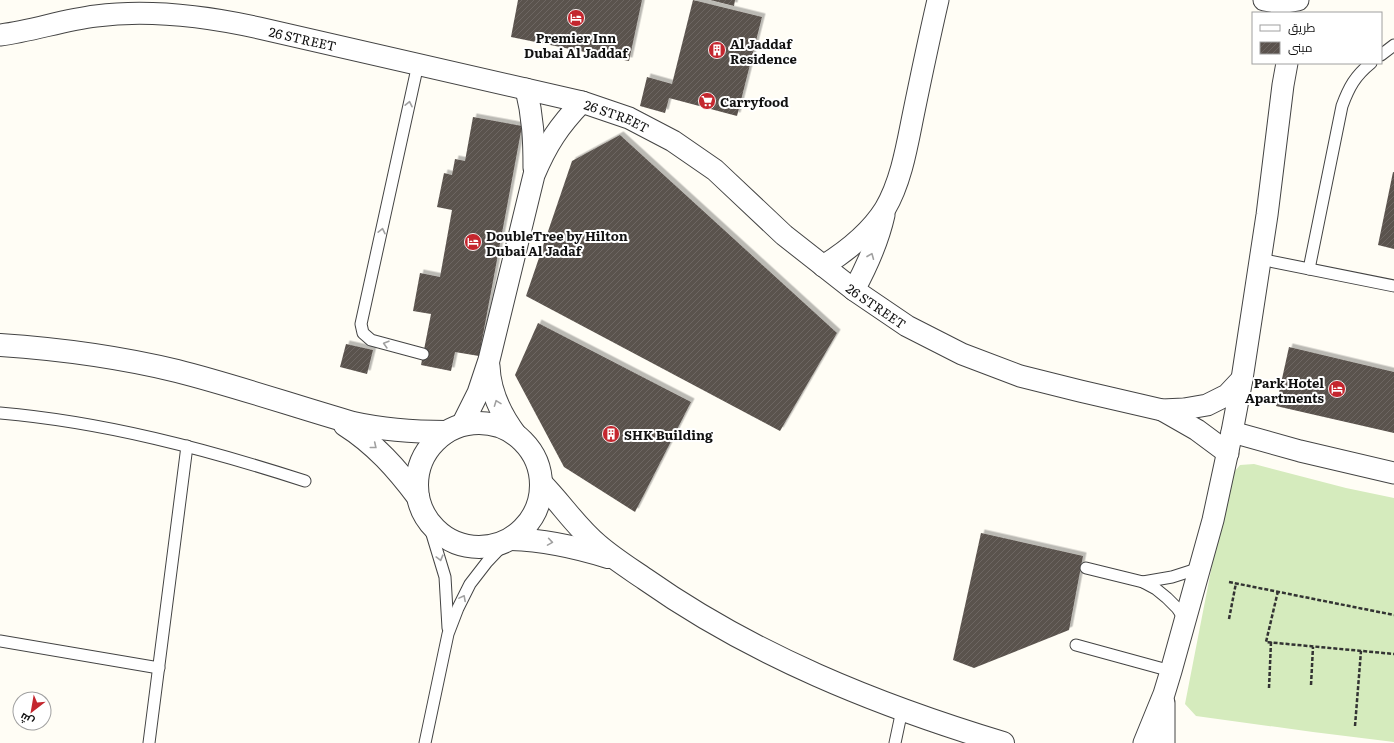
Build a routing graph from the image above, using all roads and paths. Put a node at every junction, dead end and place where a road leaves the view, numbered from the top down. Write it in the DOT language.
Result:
graph roads {
  1 [pos="938,0"];
  2 [pos="1249,0"];
  3 [pos="1264,0"];
  4 [pos="1298,0"];
  5 [pos="1313,0"];
  6 [pos="1257,12"];
  7 [pos="1306,12"];
  8 [pos="0,35"];
  9 [pos="1394,45"];
  10 [pos="1382,54"];
  11 [pos="418,64"];
  12 [pos="1279,64"];
  13 [pos="1287,64"];
  14 [pos="1370,64"];
  15 [pos="1283,84"];
  16 [pos="526,90"];
  17 [pos="582,102"];
  18 [pos="534,175"];
  19 [pos="885,209"];
  20 [pos="1260,259"];
  21 [pos="823,266"];
  22 [pos="1309,269"];
  23 [pos="1394,286"];
  24 [pos="854,290"];
  25 [pos="0,345"];
  26 [pos="423,354"];
  27 [pos="489,360"];
  28 [pos="1242,379"];
  29 [pos="1162,410"];
  30 [pos="0,413"];
  31 [pos="330,416"];
  32 [pos="454,429"];
  33 [pos="1232,432"];
  34 [pos="517,436"];
  35 [pos="187,446"];
  36 [pos="1228,453"];
  37 [pos="1394,473"];
  38 [pos="305,481"];
  39 [pos="542,483"];
  40 [pos="418,497"];
  41 [pos="428,521"];
  42 [pos="509,540"];
  43 [pos="618,560"];
  44 [pos="1086,568"];
  45 [pos="1200,568"];
  46 [pos="1143,582"];
  47 [pos="1229,582"];
  48 [pos="1236,583"];
  49 [pos="1278,591"];
  50 [pos="1394,615"];
  51 [pos="1229,619"];
  52 [pos="1185,620"];
  53 [pos="448,634"];
  54 [pos="0,641"];
  55 [pos="1270,642"];
  56 [pos="1076,645"];
  57 [pos="1313,647"];
  58 [pos="1361,651"];
  59 [pos="1394,654"];
  60 [pos="159,668"];
  61 [pos="1171,671"];
  62 [pos="1311,685"];
  63 [pos="1270,688"];
  64 [pos="1164,694"];
  65 [pos="902,710"];
  66 [pos="1356,726"];
  67 [pos="987,740"];
  68 [pos="149,743"];
  69 [pos="425,743"];
  70 [pos="895,743"];
  71 [pos="1144,743"];
  72 [pos="1164,743"];
  1 -- 19 [label="street"];
  2 -- 6 [label="street"];
  3 -- 4 [label="street"];
  5 -- 7 [label="street"];
  8 -- 11 [label="street, 26 STREET"];
  9 -- 10 [label="lane"];
  11 -- 16 [label="street, 26 STREET"];
  26 -- 11 [label="lane, one-way"];
  12 -- 15 [label="street"];
  13 -- 15 [label="street"];
  14 -- 22 [label="lane"];
  15 -- 20 [label="street"];
  16 -- 17 [label="street, 26 STREET"];
  16 -- 18 [label="street"];
  17 -- 18 [label="street"];
  17 -- 21 [label="street, 26 STREET"];
  18 -- 27 [label="street"];
  19 -- 21 [label="street"];
  24 -- 19 [label="street, one-way"];
  20 -- 22 [label="lane"];
  20 -- 28 [label="street"];
  21 -- 24 [label="street, 26 STREET"];
  22 -- 23 [label="lane"];
  24 -- 29 [label="street, 26 STREET"];
  25 -- 31 [label="street"];
  27 -- 32 [label="street"];
  34 -- 27 [label="street, one-way"];
  28 -- 29 [label="street, 26 STREET"];
  28 -- 33 [label="street"];
  29 -- 36 [label="street, 26 STREET"];
  30 -- 35 [label="lane"];
  31 -- 32 [label="street"];
  31 -- 40 [label="street, one-way"];
  32 -- 34 [label="street"];
  32 -- 40 [label="street"];
  33 -- 36 [label="street"];
  33 -- 37 [label="street"];
  34 -- 39 [label="street"];
  35 -- 38 [label="lane"];
  35 -- 60 [label="lane"];
  36 -- 45 [label="street"];
  39 -- 42 [label="street"];
  39 -- 43 [label="street"];
  40 -- 41 [label="street"];
  41 -- 42 [label="street"];
  41 -- 53 [label="lane, one-way"];
  42 -- 43 [label="street, one-way"];
  53 -- 42 [label="lane, one-way"];
  43 -- 65 [label="street"];
  44 -- 46 [label="lane"];
  45 -- 46 [label="lane"];
  45 -- 52 [label="street"];
  46 -- 52 [label="lane"];
  47 -- 48 [label="path"];
  48 -- 49 [label="path"];
  48 -- 51 [label="path"];
  49 -- 50 [label="path"];
  49 -- 55 [label="path"];
  52 -- 61 [label="street"];
  53 -- 69 [label="lane"];
  54 -- 60 [label="lane"];
  55 -- 57 [label="path"];
  55 -- 63 [label="path"];
  56 -- 61 [label="lane"];
  57 -- 58 [label="path"];
  57 -- 62 [label="path"];
  58 -- 59 [label="path"];
  58 -- 66 [label="path"];
  60 -- 68 [label="lane"];
  61 -- 64 [label="street"];
  64 -- 71 [label="street"];
  64 -- 72 [label="street"];
  65 -- 67 [label="street"];
  65 -- 70 [label="lane"];
}
